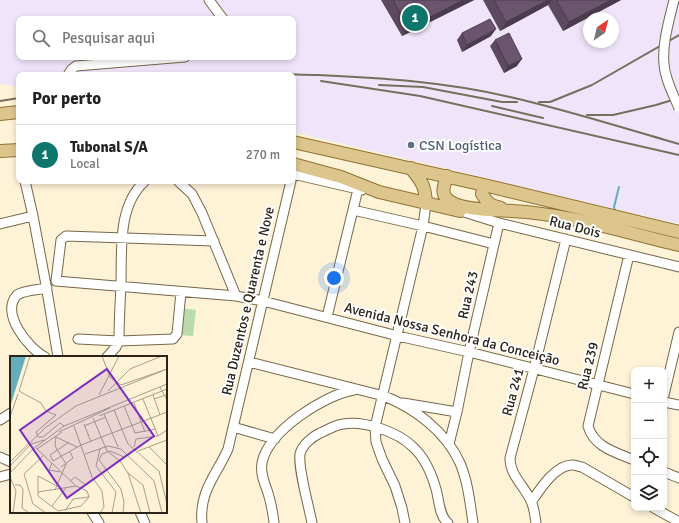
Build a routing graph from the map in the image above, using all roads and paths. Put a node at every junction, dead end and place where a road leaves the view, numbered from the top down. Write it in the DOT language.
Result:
graph roads {
  1 [pos="209,0"];
  2 [pos="674,0"];
  3 [pos="221,16"];
  4 [pos="149,60"];
  5 [pos="70,72"];
  6 [pos="679,108"];
  7 [pos="16,112"];
  8 [pos="0,114"];
  9 [pos="296,143"];
  10 [pos="16,145"];
  11 [pos="0,146"];
  12 [pos="16,150"];
  13 [pos="0,151"];
  14 [pos="296,162"];
  15 [pos="296,165"];
  16 [pos="411,168"];
  17 [pos="296,175"];
  18 [pos="447,176"];
  19 [pos="340,177"];
  20 [pos="26,184"];
  21 [pos="142,184"];
  22 [pos="181,184"];
  23 [pos="187,184"];
  24 [pos="290,184"];
  25 [pos="484,185"];
  26 [pos="358,189"];
  27 [pos="379,192"];
  28 [pos="192,194"];
  29 [pos="426,204"];
  30 [pos="353,210"];
  31 [pos="491,210"];
  32 [pos="512,211"];
  33 [pos="464,212"];
  34 [pos="33,216"];
  35 [pos="499,223"];
  36 [pos="0,224"];
  37 [pos="423,226"];
  38 [pos="679,232"];
  39 [pos="122,239"];
  40 [pos="566,239"];
  41 [pos="214,241"];
  42 [pos="494,244"];
  43 [pos="679,245"];
  44 [pos="629,255"];
  45 [pos="42,267"];
  46 [pos="57,268"];
  47 [pos="679,268"];
  48 [pos="121,286"];
  49 [pos="47,288"];
  50 [pos="181,292"];
  51 [pos="236,296"];
  52 [pos="263,301"];
  53 [pos="326,317"];
  54 [pos="679,332"];
  55 [pos="398,336"];
  56 [pos="78,339"];
  57 [pos="118,340"];
  58 [pos="469,352"];
  59 [pos="44,356"];
  60 [pos="58,356"];
  61 [pos="108,356"];
  62 [pos="249,362"];
  63 [pos="534,369"];
  64 [pos="331,382"];
  65 [pos="667,382"];
  66 [pos="598,385"];
  67 [pos="357,389"];
  68 [pos="631,393"];
  69 [pos="384,396"];
  70 [pos="329,397"];
  71 [pos="399,402"];
  72 [pos="667,403"];
  73 [pos="679,405"];
  74 [pos="457,412"];
  75 [pos="10,414"];
  76 [pos="0,420"];
  77 [pos="233,427"];
  78 [pos="375,427"];
  79 [pos="274,439"];
  80 [pos="449,444"];
  81 [pos="0,457"];
  82 [pos="631,459"];
  83 [pos="10,462"];
  84 [pos="667,473"];
  85 [pos="10,474"];
  86 [pos="0,477"];
  87 [pos="679,478"];
  88 [pos="631,494"];
  89 [pos="532,501"];
  90 [pos="659,511"];
  91 [pos="93,513"];
  92 [pos="140,513"];
  93 [pos="679,522"];
  94 [pos="99,523"];
  95 [pos="145,523"];
  96 [pos="202,523"];
  97 [pos="274,523"];
  98 [pos="312,523"];
  99 [pos="405,523"];
  100 [pos="448,523"];
  101 [pos="473,523"];
  102 [pos="536,523"];
  1 -- 3 [label="street"];
  2 -- 6 [label="street, bridge"];
  4 -- 5 [label="street"];
  7 -- 8 [label="main road"];
  9 -- 16 [label="main road"];
  10 -- 11 [label="main road"];
  12 -- 13 [label="main road"];
  14 -- 19 [label="main road"];
  15 -- 19 [label="main road"];
  16 -- 18 [label="main road"];
  16 -- 29 [label="main road"];
  17 -- 26 [label="street"];
  18 -- 25 [label="main road"];
  18 -- 31 [label="main road"];
  19 -- 27 [label="main road"];
  20 -- 34 [label="street"];
  21 -- 39 [label="street"];
  22 -- 28 [label="street"];
  23 -- 28 [label="street"];
  24 -- 52 [label="street, Rua Duzentos e Quarenta e Nove"];
  25 -- 32 [label="main road"];
  25 -- 38 [label="main road"];
  26 -- 27 [label="street"];
  26 -- 30 [label="street"];
  27 -- 29 [label="main road"];
  28 -- 41 [label="street"];
  29 -- 33 [label="main road"];
  29 -- 37 [label="street"];
  30 -- 37 [label="street"];
  30 -- 53 [label="street"];
  31 -- 32 [label="main road"];
  31 -- 33 [label="main road"];
  32 -- 43 [label="main road"];
  33 -- 35 [label="street, Rua Dois"];
  34 -- 36 [label="street"];
  34 -- 45 [label="street"];
  35 -- 40 [label="street, Rua Dois"];
  35 -- 42 [label="street, Rua 243"];
  37 -- 42 [label="street"];
  37 -- 55 [label="street"];
  39 -- 41 [label="street"];
  39 -- 46 [label="street"];
  39 -- 48 [label="street"];
  40 -- 44 [label="street, Rua Dois"];
  40 -- 63 [label="street, Rua 241"];
  41 -- 51 [label="street"];
  42 -- 58 [label="street, Rua 243"];
  44 -- 47 [label="street, Rua Dois"];
  44 -- 66 [label="street, Rua 239"];
  45 -- 46 [label="street"];
  45 -- 49 [label="street"];
  46 -- 48 [label="street, Avenida Nossa Senhora da Conceição"];
  48 -- 50 [label="street, Avenida Nossa Senhora da Conceição"];
  48 -- 57 [label="street"];
  49 -- 59 [label="street"];
  49 -- 60 [label="street"];
  50 -- 51 [label="street, Avenida Nossa Senhora da Conceição"];
  50 -- 57 [label="street"];
  51 -- 52 [label="street, Avenida Nossa Senhora da Conceição"];
  52 -- 53 [label="street, Avenida Nossa Senhora da Conceição"];
  52 -- 62 [label="street, Rua Duzentos e Quarenta e Nove"];
  53 -- 55 [label="street, Avenida Nossa Senhora da Conceição"];
  54 -- 65 [label="street"];
  55 -- 58 [label="street, Avenida Nossa Senhora da Conceição"];
  55 -- 69 [label="street"];
  56 -- 57 [label="street"];
  57 -- 61 [label="street"];
  58 -- 63 [label="street, Avenida Nossa Senhora da Conceição"];
  58 -- 74 [label="street, Rua 243"];
  62 -- 64 [label="street"];
  62 -- 77 [label="street, Rua Duzentos e Quarenta e Nove"];
  63 -- 66 [label="street, Avenida Nossa Senhora da Conceição"];
  63 -- 89 [label="street, Rua 241"];
  64 -- 67 [label="street"];
  64 -- 70 [label="street"];
  66 -- 68 [label="street, Avenida Nossa Senhora da Conceição"];
  66 -- 82 [label="street, Rua 239"];
  67 -- 69 [label="street"];
  67 -- 70 [label="street"];
  69 -- 71 [label="street"];
  69 -- 78 [label="street"];
  70 -- 79 [label="street"];
  71 -- 74 [label="street"];
  71 -- 80 [label="street"];
  72 -- 73 [label="street"];
  74 -- 80 [label="street, Rua 243"];
  75 -- 76 [label="street"];
  77 -- 79 [label="street"];
  77 -- 96 [label="street, Rua Duzentos e Quarenta e Nove"];
  78 -- 98 [label="street"];
  78 -- 99 [label="street"];
  78 -- 100 [label="street"];
  79 -- 97 [label="street"];
  80 -- 101 [label="street"];
  81 -- 83 [label="street"];
  84 -- 87 [label="street"];
  85 -- 86 [label="street"];
  88 -- 89 [label="street"];
  89 -- 102 [label="street"];
  90 -- 93 [label="street"];
  91 -- 94 [label="street"];
  92 -- 95 [label="street"];
}
